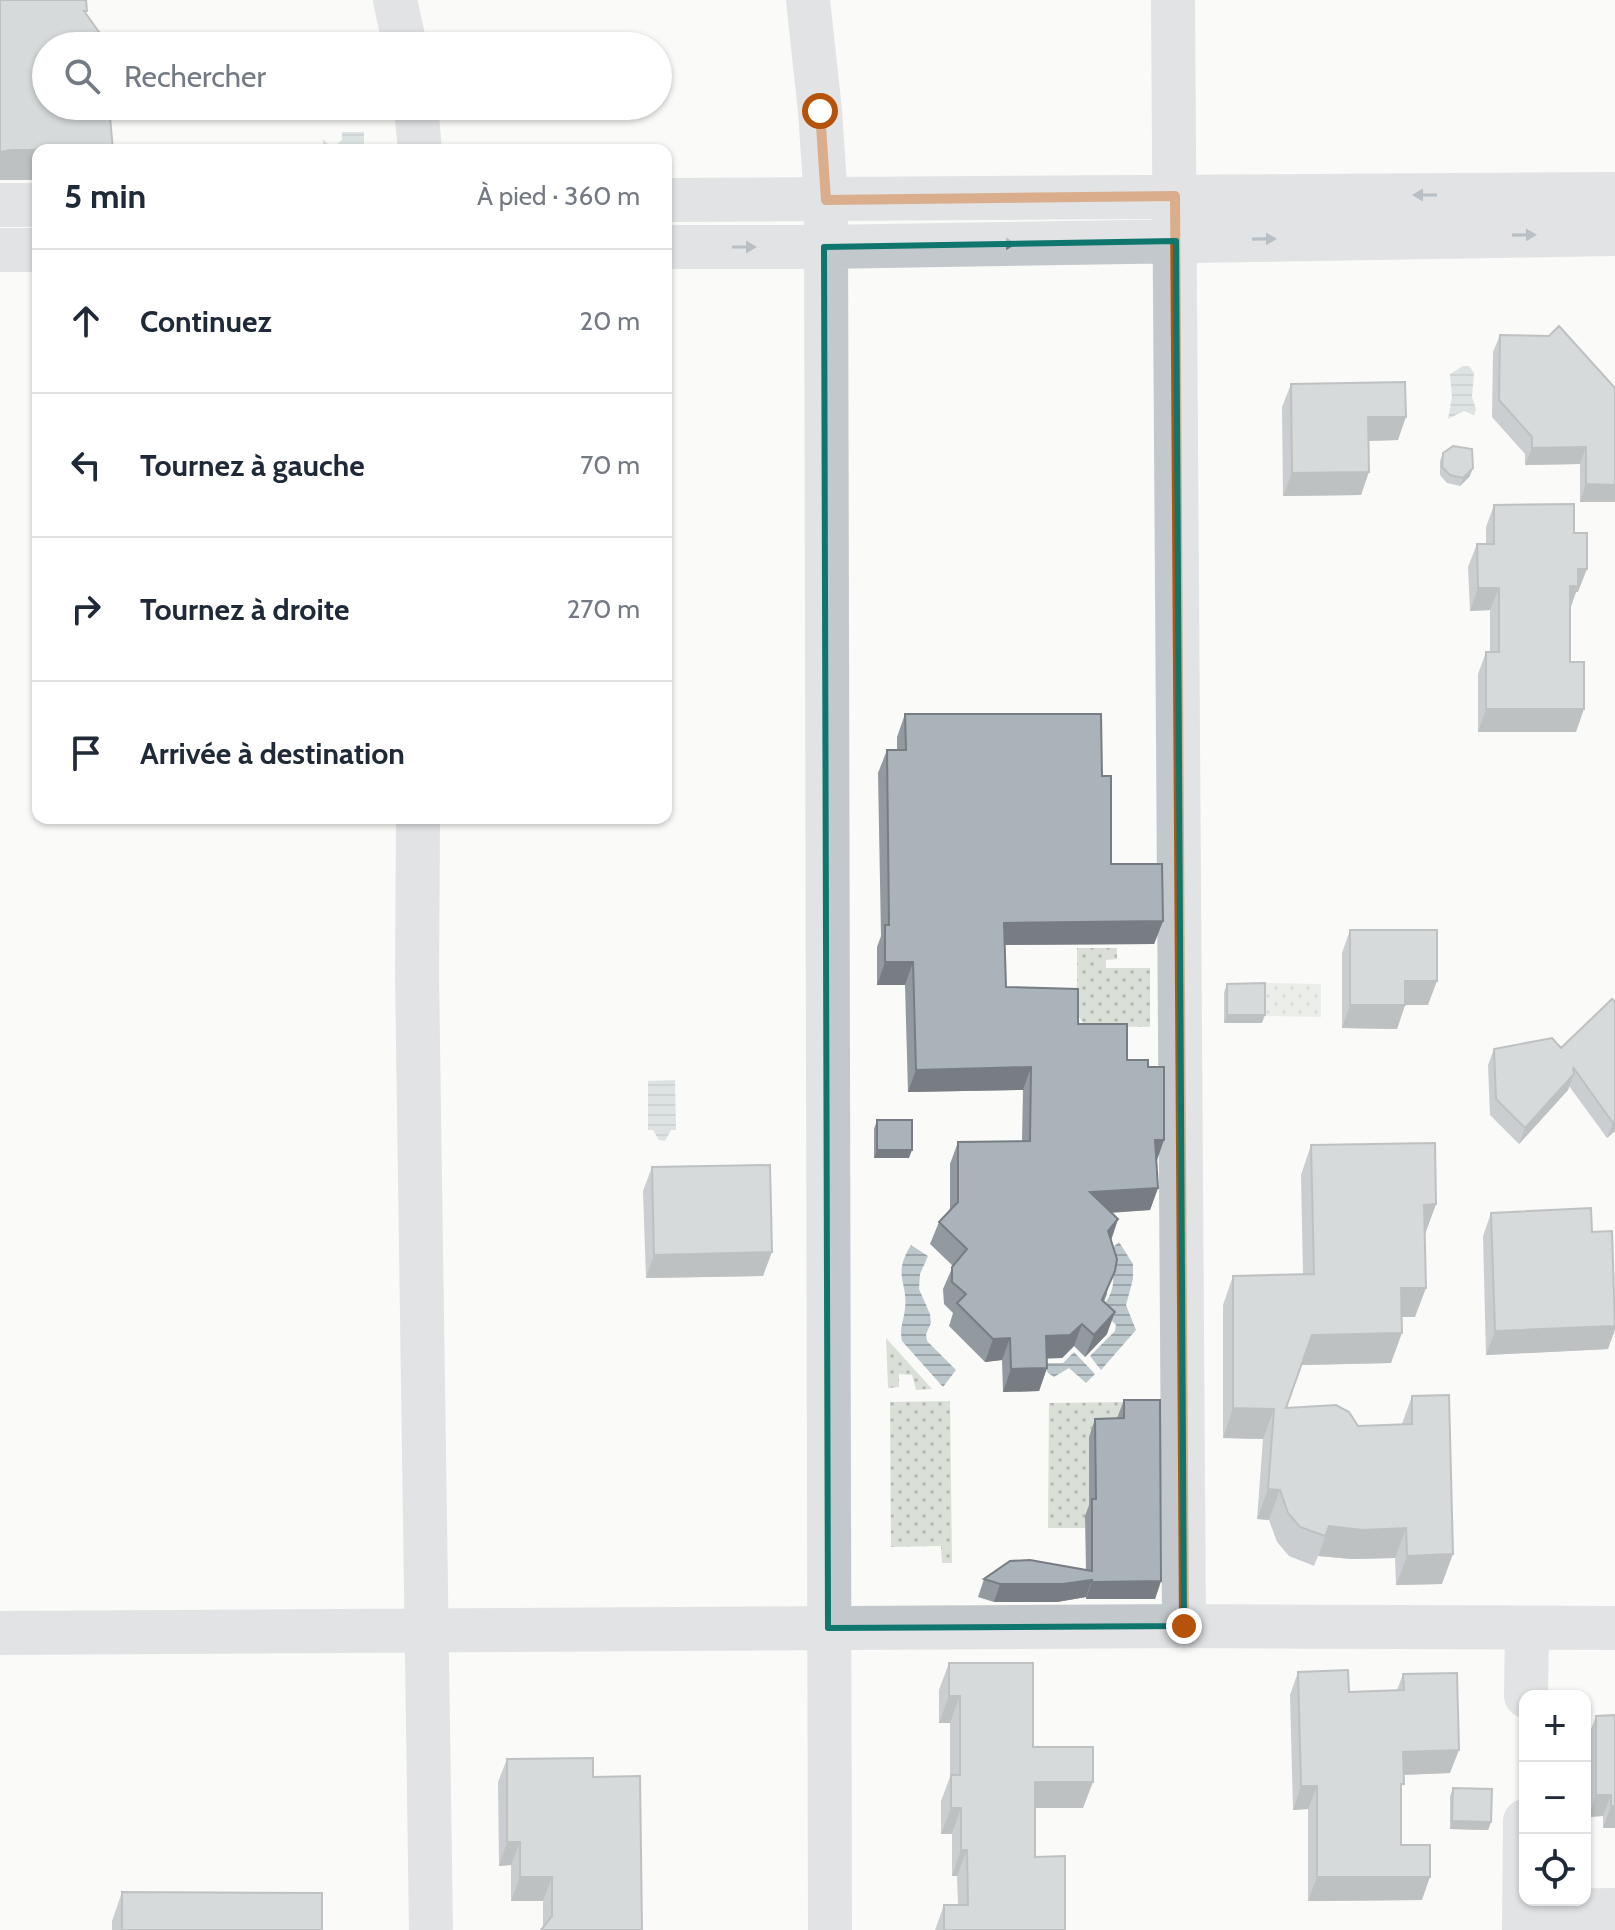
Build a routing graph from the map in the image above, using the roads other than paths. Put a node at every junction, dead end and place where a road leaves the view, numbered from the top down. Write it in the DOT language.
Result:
graph roads {
  1 [pos="395,0"];
  2 [pos="808,0"];
  3 [pos="1173,0"];
  4 [pos="402,32"];
  5 [pos="417,120"];
  6 [pos="419,144"];
  7 [pos="1615,194"];
  8 [pos="1175,196"];
  9 [pos="672,200"];
  10 [pos="826,200"];
  11 [pos="0,205"];
  12 [pos="32,205"];
  13 [pos="1615,234"];
  14 [pos="1176,241"];
  15 [pos="672,247"];
  16 [pos="824,247"];
  17 [pos="0,250"];
  18 [pos="32,250"];
  19 [pos="418,824"];
  20 [pos="1184,1626"];
  21 [pos="828,1628"];
  22 [pos="1527,1628"];
  23 [pos="1615,1628"];
  24 [pos="427,1630"];
  25 [pos="0,1633"];
  26 [pos="1526,1690"];
  27 [pos="1525,1834"];
  28 [pos="1615,1910"];
  29 [pos="1524,1920"];
  30 [pos="431,1930"];
  31 [pos="830,1930"];
  1 -- 4 [label="street"];
  2 -- 10 [label="street"];
  3 -- 8 [label="street"];
  5 -- 6 [label="street"];
  7 -- 8 [label="street, one-way"];
  8 -- 10 [label="street"];
  8 -- 14 [label="street"];
  9 -- 10 [label="street"];
  10 -- 16 [label="street"];
  11 -- 12 [label="street"];
  14 -- 13 [label="street, one-way"];
  16 -- 14 [label="street, one-way"];
  14 -- 20 [label="street"];
  15 -- 16 [label="street, one-way"];
  16 -- 21 [label="street"];
  17 -- 18 [label="street"];
  19 -- 24 [label="street"];
  20 -- 21 [label="street"];
  20 -- 22 [label="street"];
  21 -- 24 [label="street"];
  21 -- 31 [label="street"];
  22 -- 23 [label="street"];
  22 -- 26 [label="street"];
  24 -- 25 [label="street"];
  24 -- 30 [label="street"];
  27 -- 29 [label="street"];
  28 -- 29 [label="street"];
}
